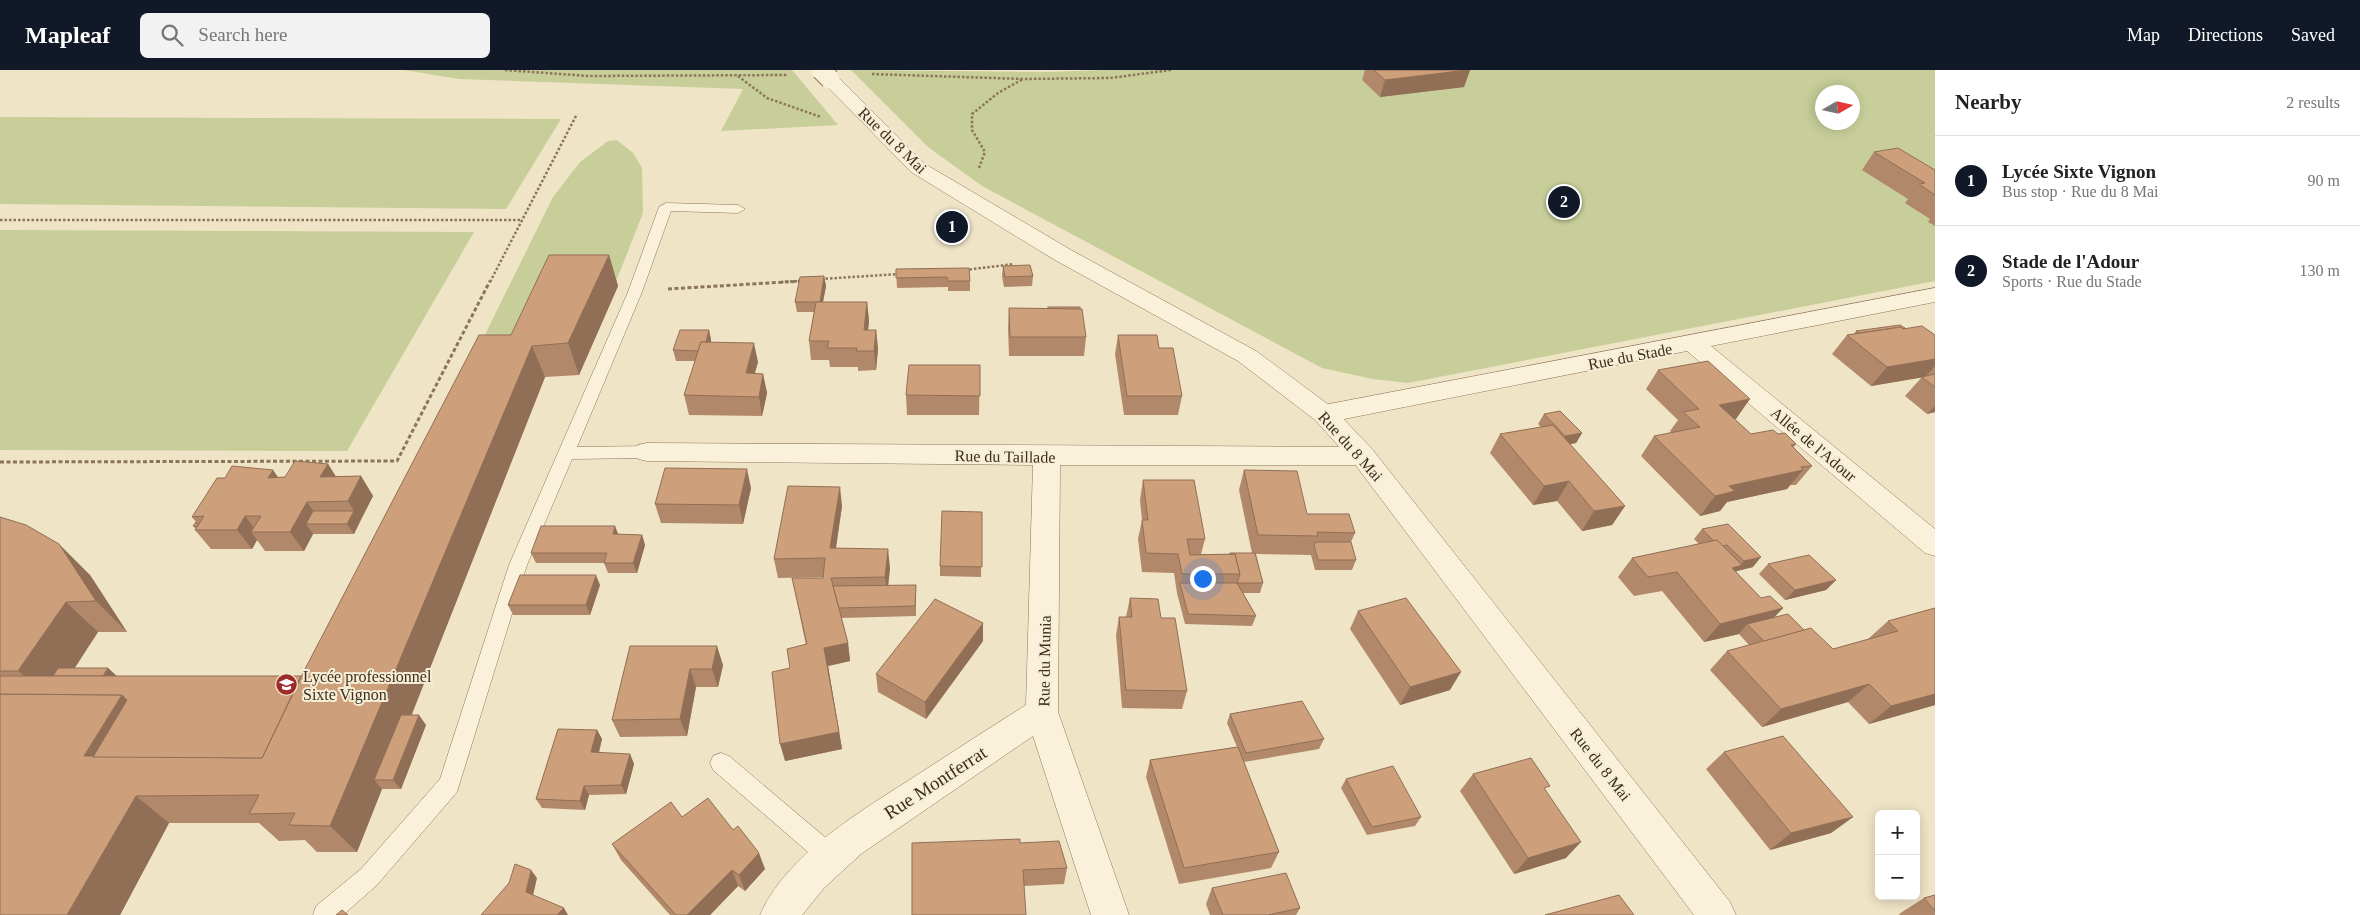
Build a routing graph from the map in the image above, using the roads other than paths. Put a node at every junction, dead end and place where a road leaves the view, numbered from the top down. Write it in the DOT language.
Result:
graph roads {
  1 [pos="826,75"];
  2 [pos="738,209"];
  3 [pos="1935,295"];
  4 [pos="1694,344"];
  5 [pos="1324,414"];
  6 [pos="647,452"];
  7 [pos="568,453"];
  8 [pos="1047,456"];
  9 [pos="1363,456"];
  10 [pos="1935,545"];
  11 [pos="1042,712"];
  12 [pos="722,763"];
  13 [pos="831,857"];
  14 [pos="325,915"];
  15 [pos="780,915"];
  16 [pos="1110,915"];
  17 [pos="1717,915"];
  1 -- 5 [label="street, Rue du 8 Mai"];
  2 -- 7 [label="lane"];
  3 -- 4 [label="street, Rue du Stade"];
  4 -- 5 [label="street, Rue du Stade"];
  4 -- 10 [label="street, Allée de l'Adour"];
  5 -- 9 [label="street, Rue du 8 Mai"];
  6 -- 7 [label="lane"];
  6 -- 8 [label="street, Rue du Taillade"];
  7 -- 14 [label="lane"];
  8 -- 9 [label="street, Rue du Taillade"];
  8 -- 11 [label="street, Rue du Munia"];
  9 -- 17 [label="street, Rue du 8 Mai"];
  11 -- 13 [label="street, Rue Montferrat"];
  11 -- 16 [label="street, Rue du Munia"];
  12 -- 13 [label="lane"];
  13 -- 15 [label="street, Rue Montferrat"];
}
